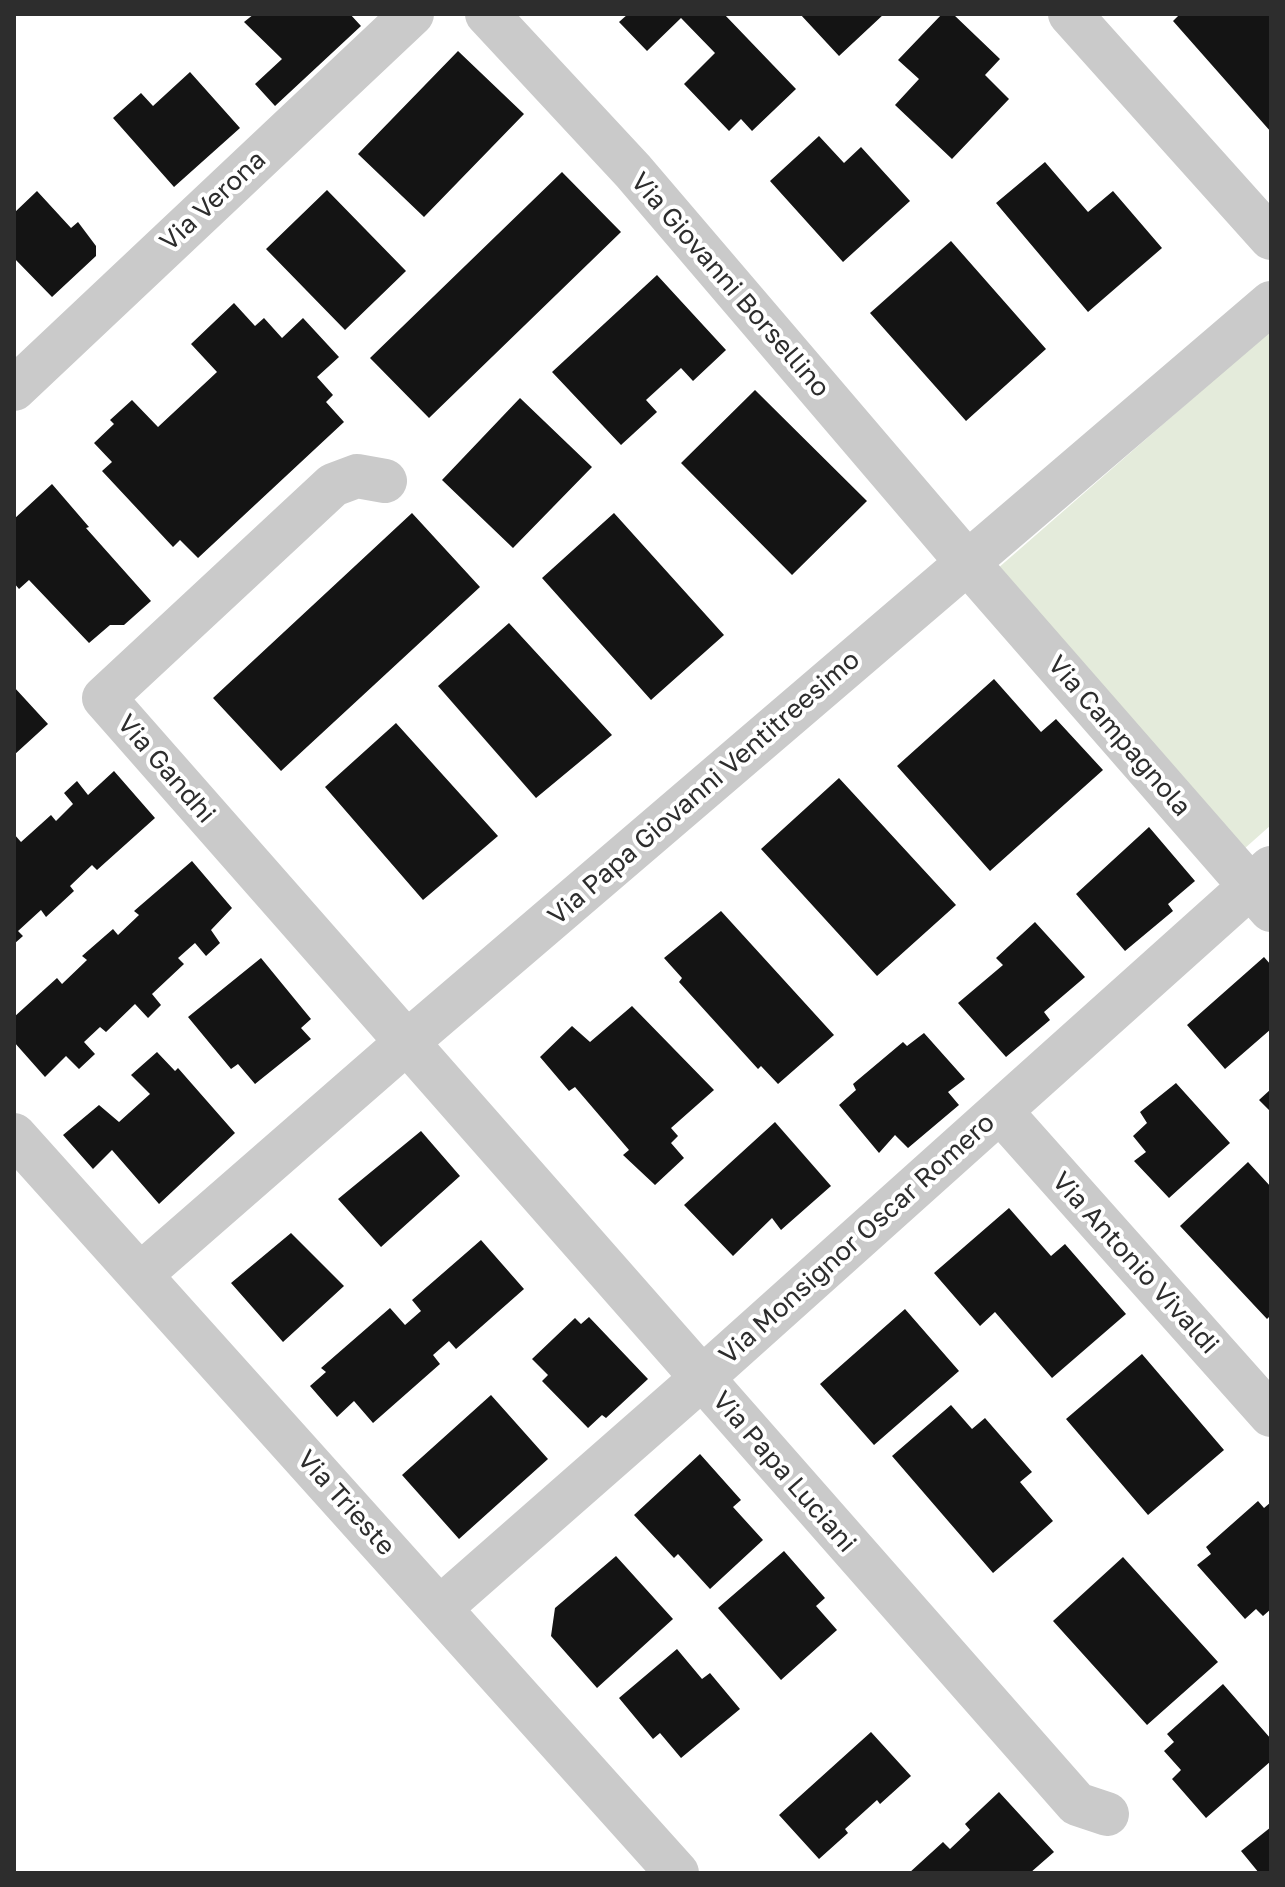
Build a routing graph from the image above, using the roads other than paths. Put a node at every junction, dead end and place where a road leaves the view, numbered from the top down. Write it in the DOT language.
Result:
graph roads {
  1 [pos="412,14"];
  2 [pos="487,14"];
  3 [pos="1070,14"];
  4 [pos="1271,238"];
  5 [pos="1271,303"];
  6 [pos="14,389"];
  7 [pos="385,481"];
  8 [pos="967,562"];
  9 [pos="1264,888"];
  10 [pos="406,1043"];
  11 [pos="1000,1111"];
  12 [pos="14,1135"];
  13 [pos="140,1275"];
  14 [pos="701,1379"];
  15 [pos="1271,1415"];
  16 [pos="440,1608"];
  17 [pos="1107,1814"];
  18 [pos="677,1873"];
  1 -- 6 [label="street, Via Verona"];
  2 -- 8 [label="street, Via Giovanni Borsellino"];
  3 -- 4 [label="street"];
  5 -- 8 [label="street, Via Papa Giovanni Ventitreesimo"];
  7 -- 10 [label="street, Via Gandhi"];
  8 -- 9 [label="street, Via Campagnola"];
  8 -- 10 [label="street, Via Papa Giovanni Ventitreesimo"];
  9 -- 11 [label="street, Via Monsignor Oscar Romero"];
  10 -- 13 [label="street, Via Papa Giovanni Ventitreesimo"];
  10 -- 14 [label="street, Via Papa Luciani"];
  11 -- 14 [label="street, Via Monsignor Oscar Romero"];
  11 -- 15 [label="street, Via Antonio Vivaldi"];
  12 -- 13 [label="street, Via Trieste"];
  13 -- 16 [label="street, Via Trieste"];
  14 -- 16 [label="street, Via Monsignor Oscar Romero"];
  14 -- 17 [label="street, Via Papa Luciani"];
  16 -- 18 [label="street, Via Trieste"];
}
